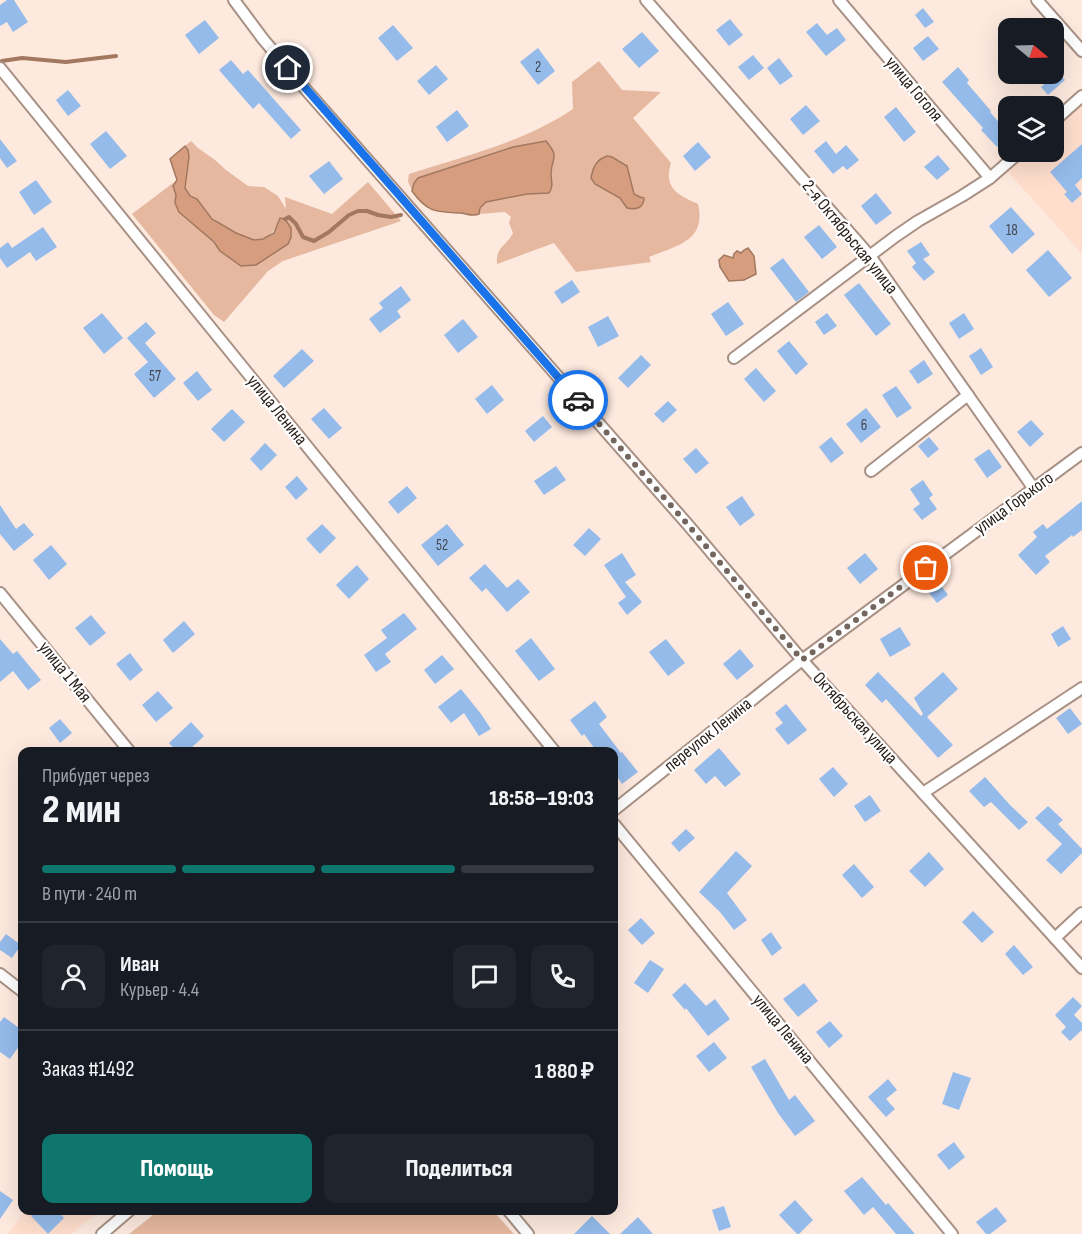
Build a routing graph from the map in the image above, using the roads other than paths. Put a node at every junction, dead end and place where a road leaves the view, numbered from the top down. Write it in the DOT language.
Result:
graph roads {
  1 [pos="234,0"];
  2 [pos="646,0"];
  3 [pos="839,0"];
  4 [pos="1037,0"];
  5 [pos="1082,51"];
  6 [pos="0,68"];
  7 [pos="1082,96"];
  8 [pos="1064,112"];
  9 [pos="1008,162"];
  10 [pos="990,178"];
  11 [pos="870,256"];
  12 [pos="734,358"];
  13 [pos="968,395"];
  14 [pos="1082,453"];
  15 [pos="871,471"];
  16 [pos="1034,489"];
  17 [pos="0,593"];
  18 [pos="802,660"];
  19 [pos="1082,688"];
  20 [pos="126,747"];
  21 [pos="551,747"];
  22 [pos="923,793"];
  23 [pos="618,807"];
  24 [pos="618,829"];
  25 [pos="1082,913"];
  26 [pos="1055,938"];
  27 [pos="1082,968"];
  28 [pos="0,974"];
  29 [pos="18,988"];
  30 [pos="124,1215"];
  31 [pos="512,1215"];
  32 [pos="102,1234"];
  33 [pos="528,1234"];
  34 [pos="952,1234"];
  1 -- 18 [label="street, Октябрьская улица"];
  2 -- 11 [label="street, 2-я Октябрьская улица"];
  3 -- 10 [label="street, улица Гоголя"];
  4 -- 5 [label="street"];
  6 -- 21 [label="street, улица Ленина"];
  7 -- 8 [label="street"];
  9 -- 10 [label="street"];
  10 -- 11 [label="street"];
  11 -- 12 [label="street"];
  11 -- 13 [label="street, 2-я Октябрьская улица"];
  13 -- 15 [label="street"];
  13 -- 16 [label="street, 2-я Октябрьская улица"];
  14 -- 16 [label="street, улица Горького"];
  16 -- 18 [label="street, улица Горького"];
  17 -- 20 [label="street, улица 1 Мая"];
  18 -- 22 [label="street, Октябрьская улица"];
  18 -- 23 [label="street, переулок Ленина"];
  19 -- 22 [label="street"];
  22 -- 26 [label="street, Октябрьская улица"];
  24 -- 34 [label="street, улица Ленина"];
  25 -- 26 [label="street"];
  26 -- 27 [label="street, Октябрьская улица"];
  28 -- 29 [label="street"];
  30 -- 32 [label="street"];
  31 -- 33 [label="street"];
}
